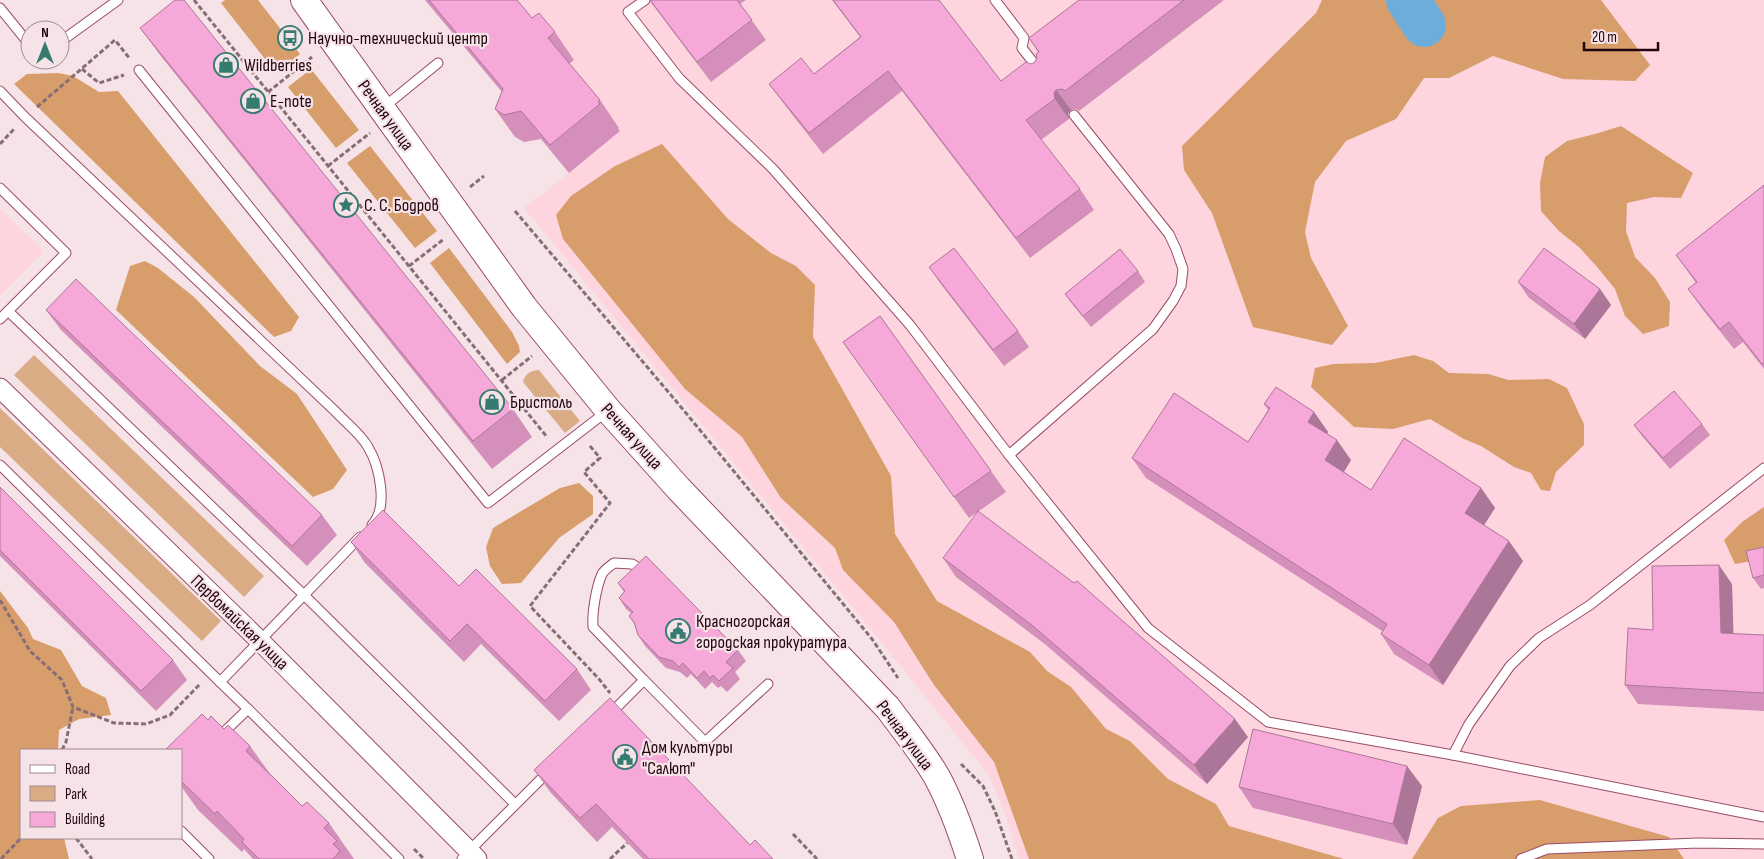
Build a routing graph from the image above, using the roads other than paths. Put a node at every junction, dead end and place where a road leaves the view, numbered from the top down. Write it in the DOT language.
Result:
graph roads {
  1 [pos="118,0"];
  2 [pos="304,0"];
  3 [pos="645,0"];
  4 [pos="995,0"];
  5 [pos="0,8"];
  6 [pos="20,33"];
  7 [pos="70,35"];
  8 [pos="438,64"];
  9 [pos="139,70"];
  10 [pos="1045,78"];
  11 [pos="0,91"];
  12 [pos="382,109"];
  13 [pos="1074,115"];
  14 [pos="0,188"];
  15 [pos="8,311"];
  16 [pos="0,318"];
  17 [pos="0,388"];
  18 [pos="608,410"];
  19 [pos="1009,454"];
  20 [pos="0,465"];
  21 [pos="1764,468"];
  22 [pos="641,569"];
  23 [pos="304,595"];
  24 [pos="260,641"];
  25 [pos="644,680"];
  26 [pos="220,682"];
  27 [pos="768,684"];
  28 [pos="248,709"];
  29 [pos="605,718"];
  30 [pos="213,743"];
  31 [pos="1453,755"];
  32 [pos="556,765"];
  33 [pos="516,804"];
  34 [pos="1764,817"];
  35 [pos="182,832"];
  36 [pos="1764,844"];
  37 [pos="469,856"];
  38 [pos="209,859"];
  39 [pos="399,859"];
  40 [pos="970,859"];
  41 [pos="1521,859"];
  1 -- 7 [label="lane"];
  2 -- 12 [label="main road, Речная улица"];
  3 -- 19 [label="lane"];
  4 -- 10 [label="lane"];
  5 -- 6 [label="lane"];
  8 -- 12 [label="lane"];
  9 -- 18 [label="lane"];
  11 -- 23 [label="lane"];
  12 -- 18 [label="main road, Речная улица"];
  13 -- 19 [label="lane"];
  14 -- 15 [label="lane"];
  15 -- 16 [label="lane"];
  15 -- 23 [label="lane"];
  17 -- 24 [label="street, Первомайская улица"];
  18 -- 40 [label="main road, Речная улица"];
  19 -- 31 [label="lane"];
  20 -- 26 [label="lane"];
  21 -- 31 [label="lane"];
  22 -- 25 [label="lane"];
  23 -- 24 [label="lane"];
  23 -- 33 [label="lane"];
  24 -- 26 [label="lane"];
  24 -- 37 [label="street, Первомайская улица"];
  25 -- 27 [label="lane"];
  25 -- 29 [label="lane"];
  26 -- 28 [label="lane"];
  28 -- 30 [label="lane"];
  28 -- 39 [label="lane"];
  31 -- 34 [label="lane"];
  32 -- 33 [label="lane"];
  33 -- 37 [label="lane"];
  35 -- 38 [label="lane"];
  36 -- 41 [label="lane"];
}
